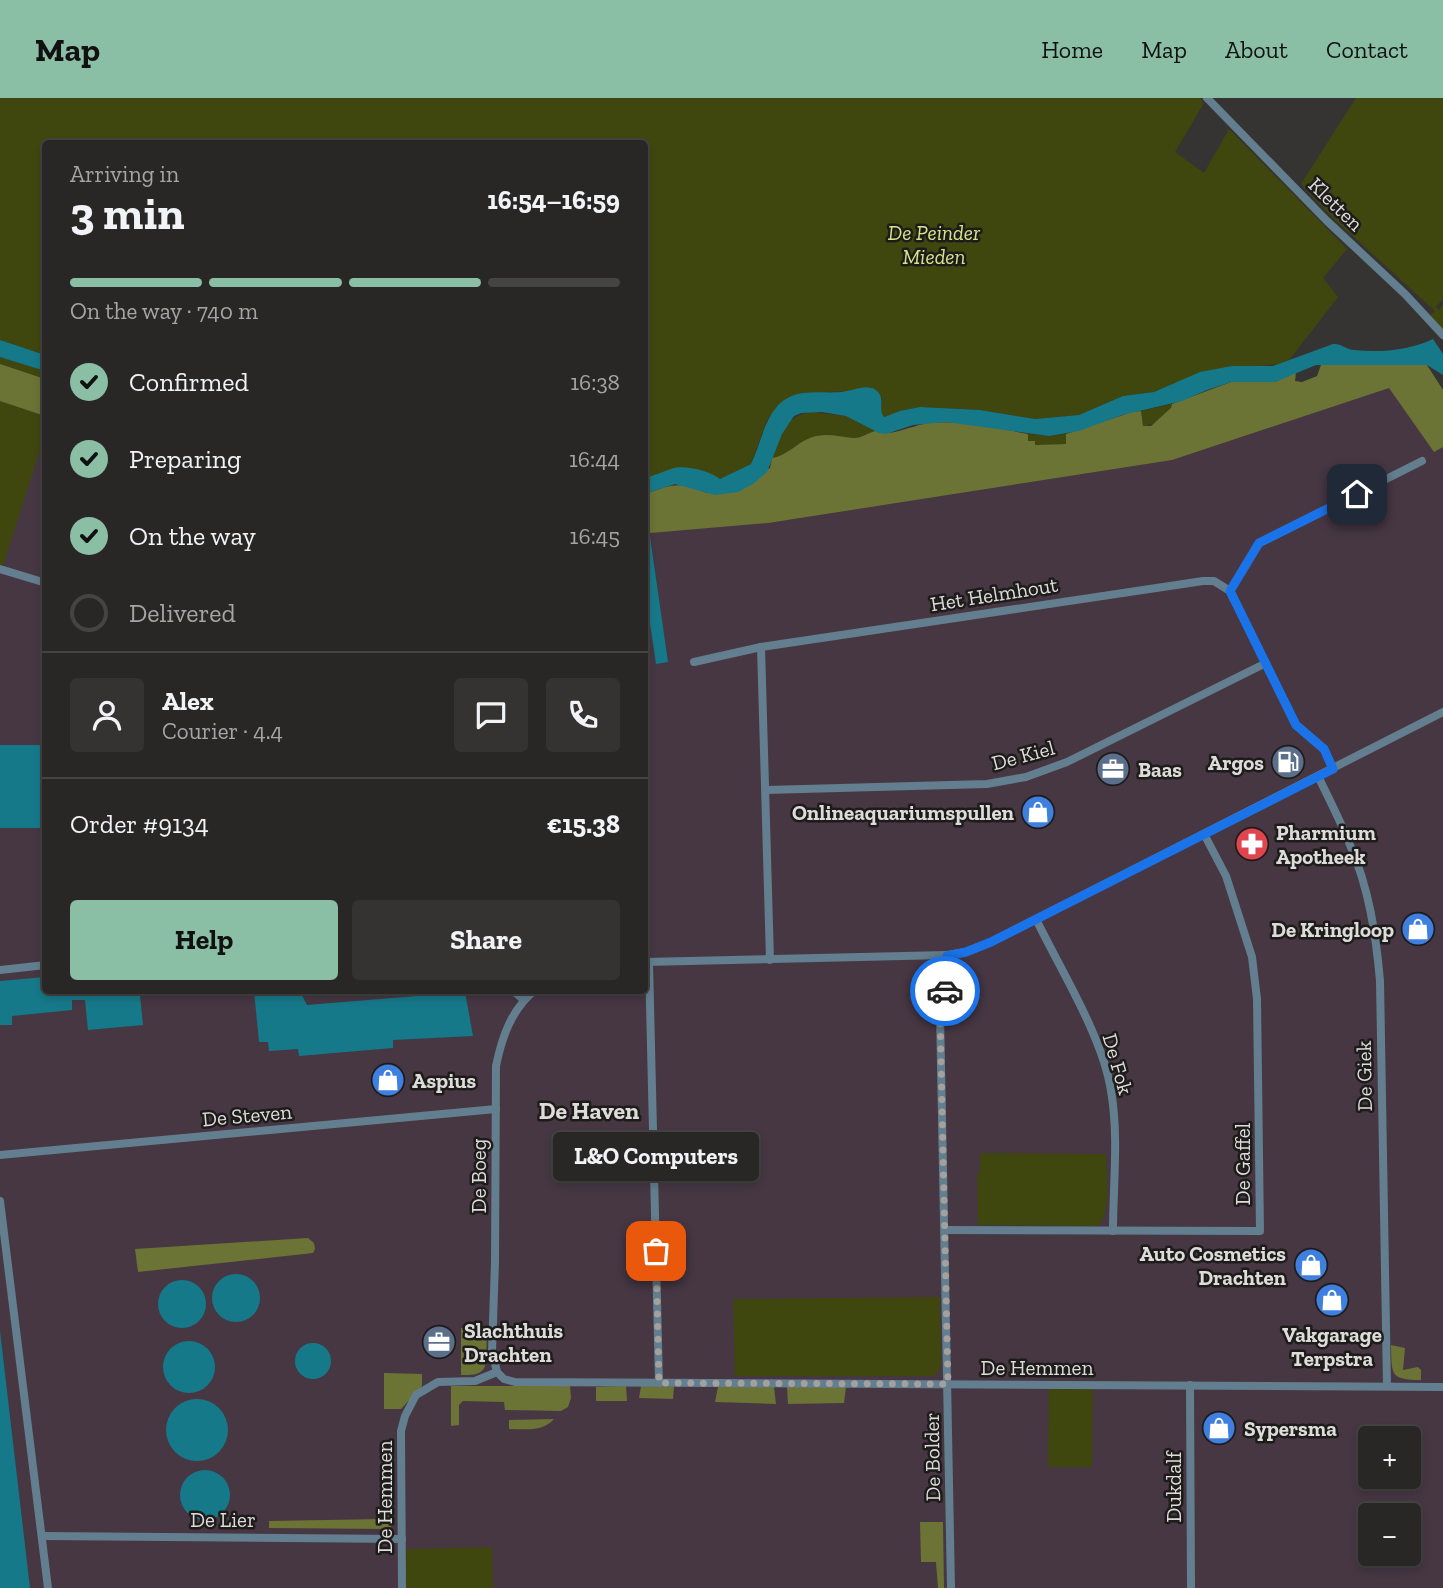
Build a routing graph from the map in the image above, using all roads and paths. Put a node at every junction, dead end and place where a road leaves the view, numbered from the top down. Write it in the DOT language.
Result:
graph roads {
  1 [pos="1207,98"];
  2 [pos="1443,334"];
  3 [pos="1422,461"];
  4 [pos="0,569"];
  5 [pos="42,582"];
  6 [pos="1230,591"];
  7 [pos="761,647"];
  8 [pos="694,662"];
  9 [pos="1265,663"];
  10 [pos="1443,712"];
  11 [pos="1333,769"];
  12 [pos="1318,776"];
  13 [pos="766,790"];
  14 [pos="1204,834"];
  15 [pos="1035,919"];
  16 [pos="947,956"];
  17 [pos="770,960"];
  18 [pos="648,962"];
  19 [pos="42,965"];
  20 [pos="0,970"];
  21 [pos="517,994"];
  22 [pos="530,994"];
  23 [pos="648,994"];
  24 [pos="524,1000"];
  25 [pos="496,1109"];
  26 [pos="0,1154"];
  27 [pos="0,1200"];
  28 [pos="945,1230"];
  29 [pos="1113,1231"];
  30 [pos="496,1372"];
  31 [pos="659,1383"];
  32 [pos="948,1384"];
  33 [pos="1190,1385"];
  34 [pos="1387,1387"];
  35 [pos="1443,1387"];
  36 [pos="44,1536"];
  37 [pos="402,1539"];
  38 [pos="48,1588"];
  39 [pos="402,1588"];
  40 [pos="951,1588"];
  41 [pos="1191,1588"];
  1 -- 2 [label="street, Kletten"];
  3 -- 6 [label="street"];
  4 -- 5 [label="street"];
  6 -- 7 [label="street, Het Helmhout"];
  6 -- 9 [label="street"];
  7 -- 8 [label="street, Het Helmhout"];
  7 -- 13 [label="street"];
  9 -- 11 [label="street"];
  9 -- 13 [label="street, De Kiel"];
  10 -- 11 [label="street"];
  11 -- 12 [label="street"];
  12 -- 14 [label="street"];
  12 -- 34 [label="street, De Giek"];
  13 -- 17 [label="street"];
  14 -- 15 [label="street"];
  14 -- 29 [label="street, De Gaffel"];
  15 -- 16 [label="street"];
  15 -- 29 [label="street, De Fok"];
  16 -- 17 [label="street"];
  16 -- 28 [label="street, De Bolder"];
  17 -- 18 [label="street"];
  19 -- 20 [label="street"];
  21 -- 24 [label="street"];
  22 -- 24 [label="street, De Boeg"];
  23 -- 31 [label="street"];
  24 -- 25 [label="street, De Boeg"];
  25 -- 26 [label="street, De Steven"];
  25 -- 30 [label="street, De Boeg"];
  27 -- 36 [label="street"];
  28 -- 29 [label="street, De Gaffel"];
  28 -- 32 [label="street, De Bolder"];
  30 -- 31 [label="street, De Hemmen"];
  30 -- 37 [label="street, De Hemmen"];
  31 -- 32 [label="street, De Hemmen"];
  32 -- 33 [label="street, De Hemmen"];
  32 -- 40 [label="street, De Bolder"];
  33 -- 34 [label="street, De Hemmen"];
  33 -- 41 [label="street, Dukdalf"];
  34 -- 35 [label="street, De Hemmen"];
  36 -- 37 [label="street, De Lier"];
  36 -- 38 [label="street"];
  37 -- 39 [label="street, De Hemmen"];
}
